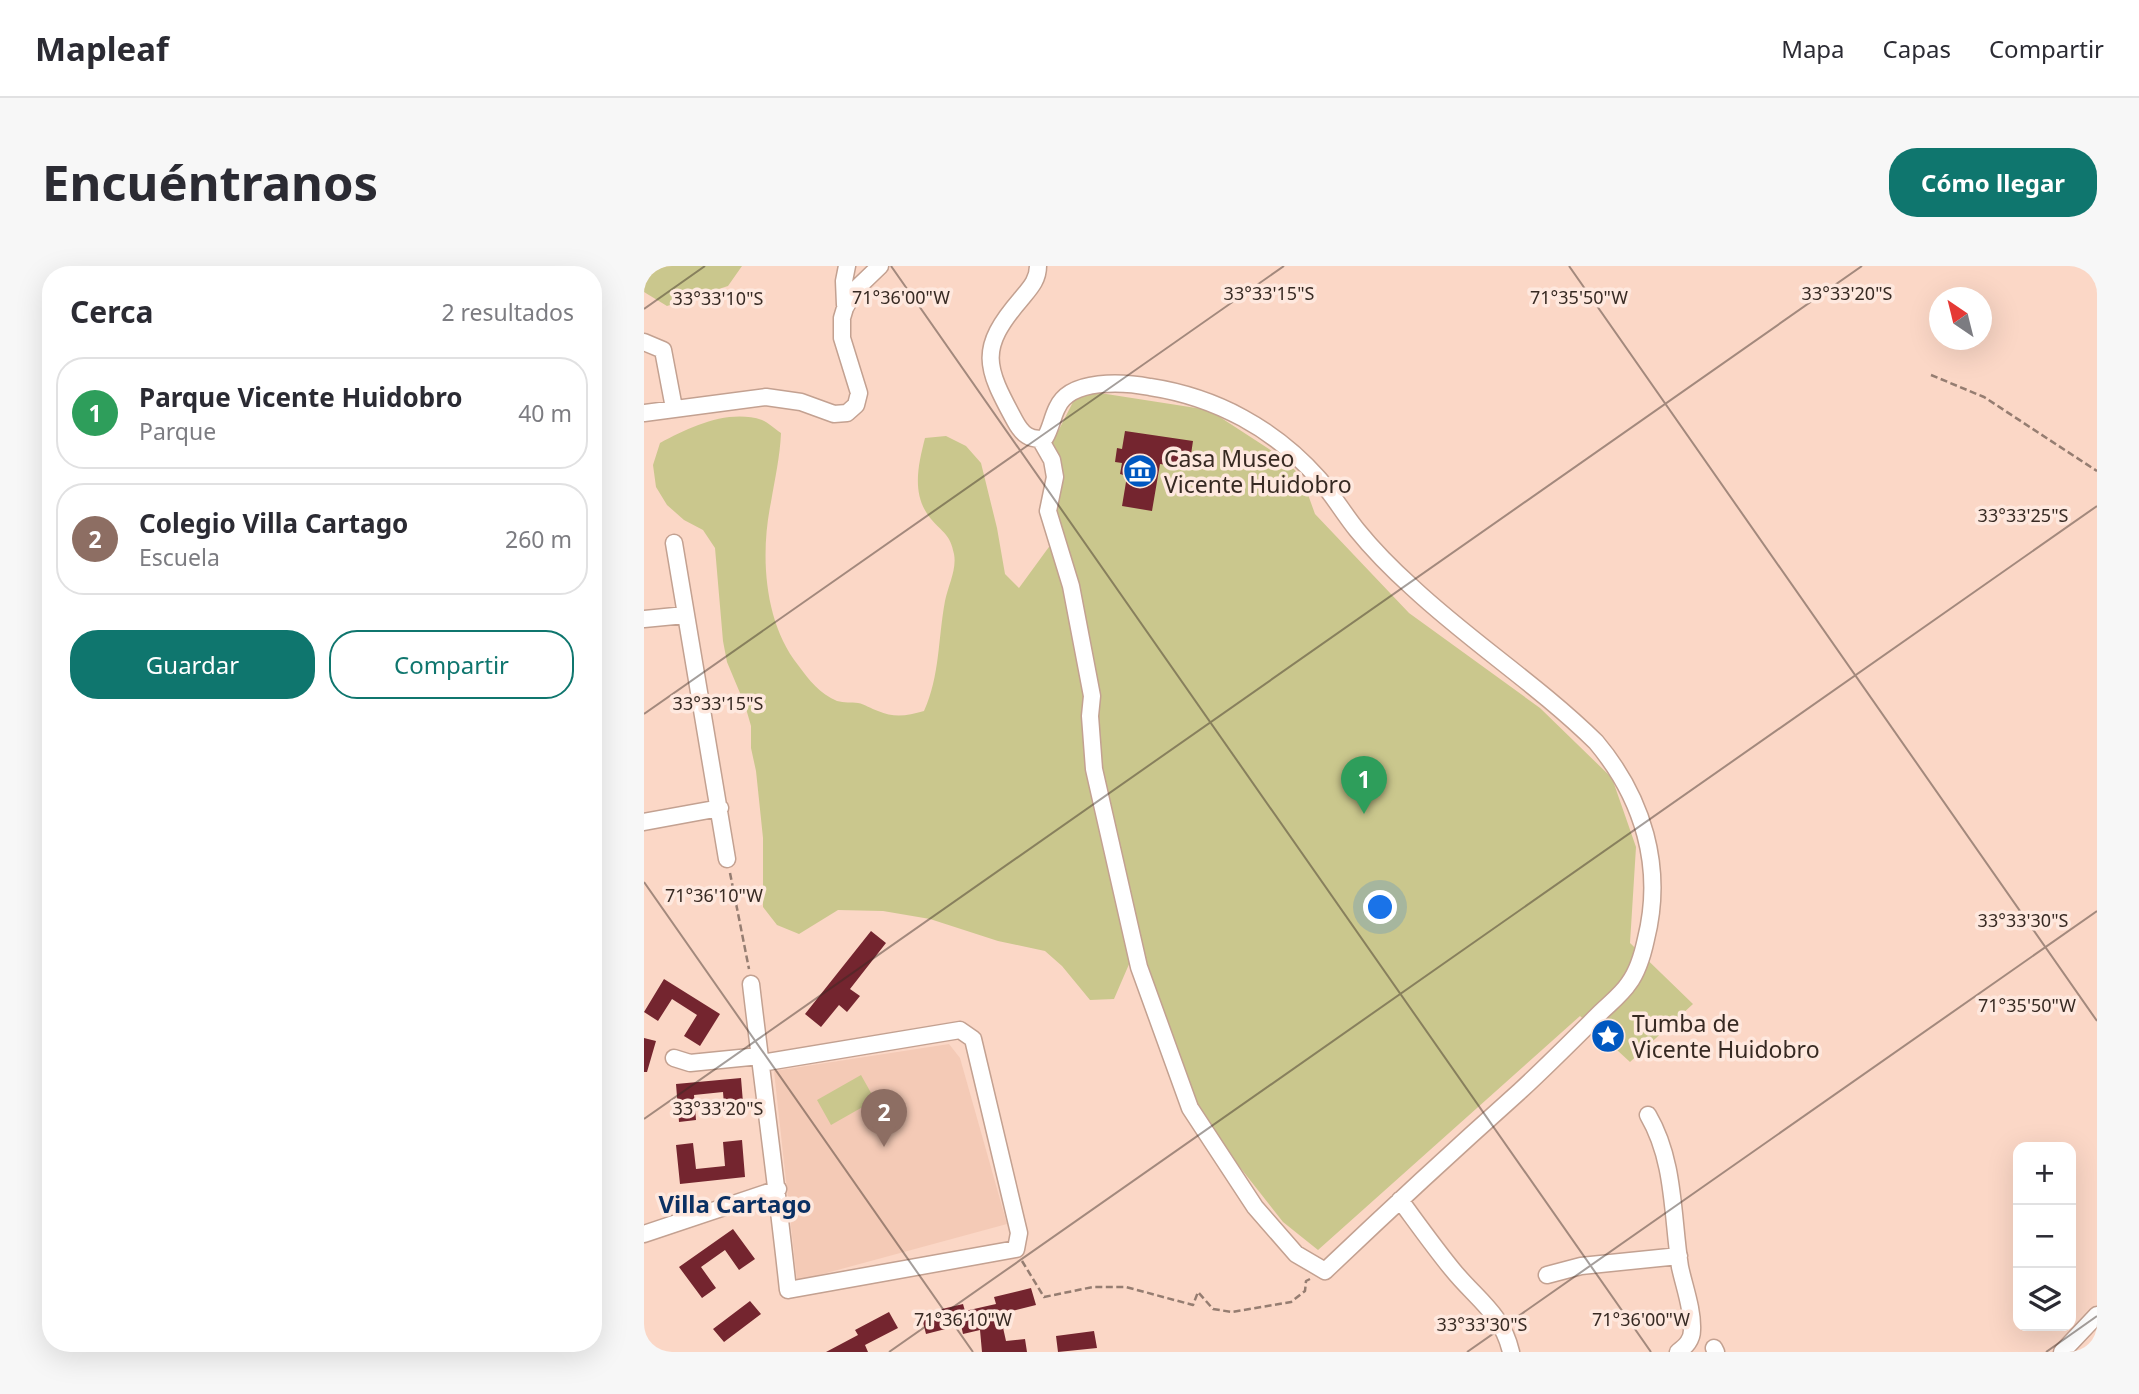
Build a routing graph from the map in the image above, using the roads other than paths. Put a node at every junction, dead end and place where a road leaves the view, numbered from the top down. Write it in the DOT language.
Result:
graph roads {
  1 [pos="847,266"];
  2 [pos="880,266"];
  3 [pos="1038,266"];
  4 [pos="845,308"];
  5 [pos="644,342"];
  6 [pos="674,408"];
  7 [pos="644,412"];
  8 [pos="1040,439"];
  9 [pos="674,543"];
  10 [pos="685,615"];
  11 [pos="644,620"];
  12 [pos="720,808"];
  13 [pos="644,822"];
  14 [pos="727,859"];
  15 [pos="751,984"];
  16 [pos="674,1058"];
  17 [pos="761,1060"];
  18 [pos="1648,1115"];
  19 [pos="778,1189"];
  20 [pos="1400,1200"];
  21 [pos="644,1234"];
  22 [pos="1678,1256"];
  23 [pos="1547,1275"];
  24 [pos="2097,1315"];
  25 [pos="1511,1352"];
  26 [pos="1678,1352"];
  27 [pos="2062,1352"];
  1 -- 4 [label="street"];
  2 -- 4 [label="street"];
  3 -- 8 [label="street"];
  4 -- 6 [label="street"];
  5 -- 6 [label="street"];
  6 -- 7 [label="street"];
  8 -- 20 [label="street"];
  8 -- 20 [label="street"];
  9 -- 10 [label="street"];
  10 -- 11 [label="street"];
  10 -- 12 [label="street"];
  12 -- 13 [label="street"];
  12 -- 14 [label="street"];
  15 -- 17 [label="street"];
  16 -- 17 [label="street"];
  17 -- 19 [label="street"];
  17 -- 19 [label="street"];
  18 -- 22 [label="street"];
  19 -- 21 [label="street"];
  20 -- 25 [label="street"];
  22 -- 23 [label="street"];
  22 -- 26 [label="street"];
  24 -- 27 [label="street"];
}
